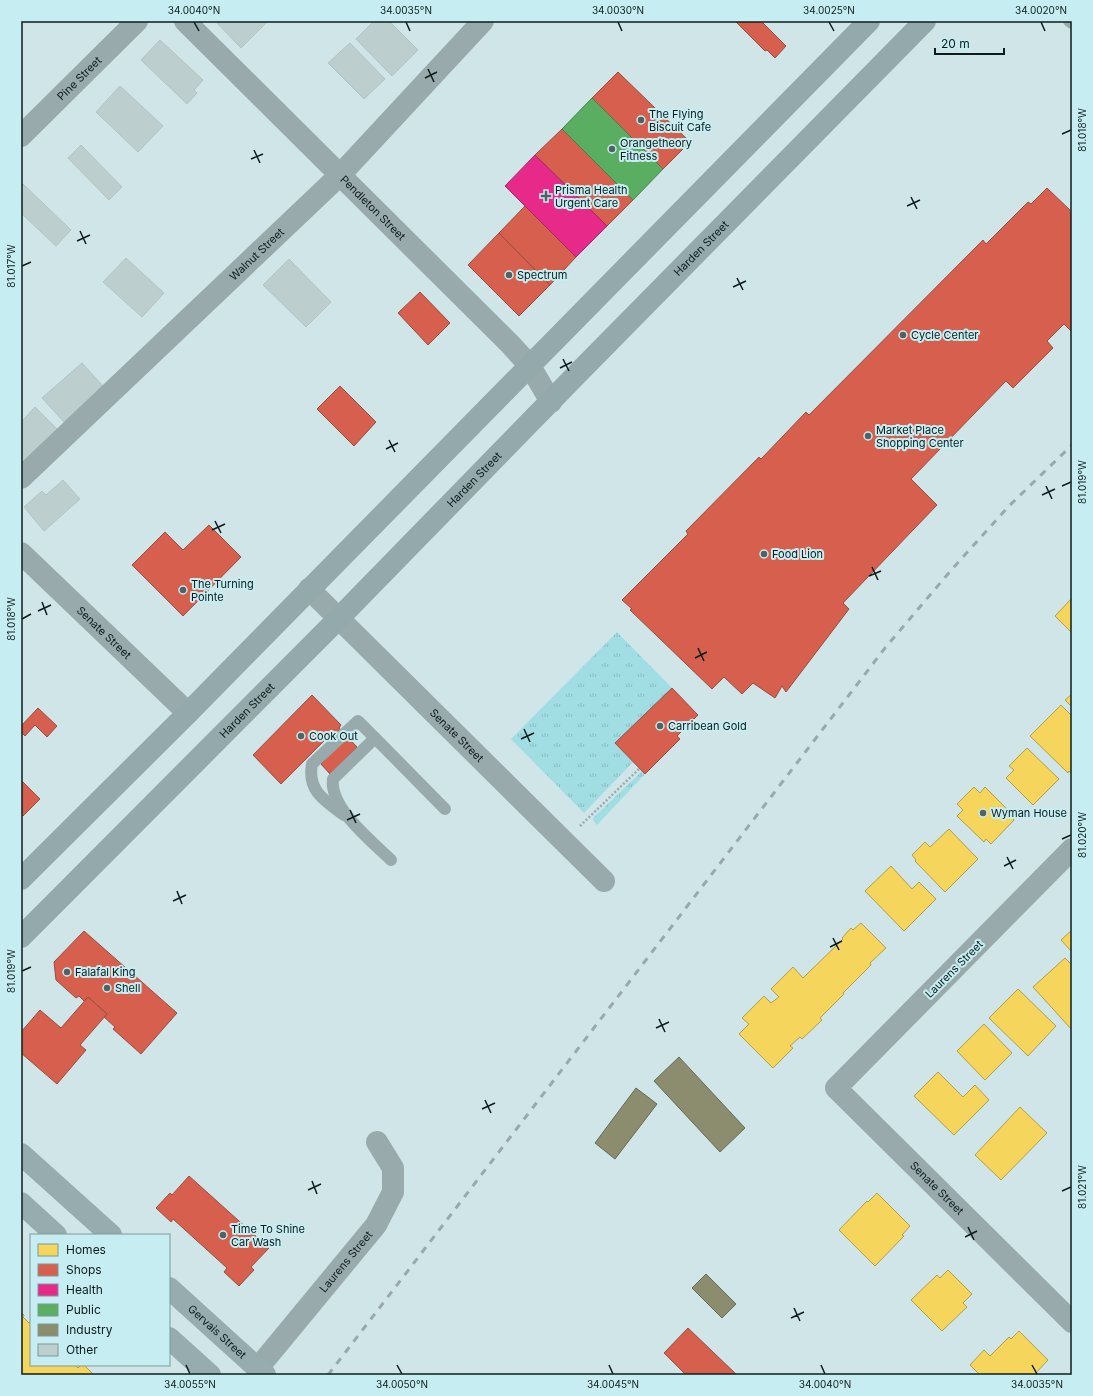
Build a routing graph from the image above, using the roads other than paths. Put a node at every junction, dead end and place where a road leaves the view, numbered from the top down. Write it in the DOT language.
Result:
graph roads {
  1 [pos="137,21"];
  2 [pos="185,21"];
  3 [pos="483,21"];
  4 [pos="869,21"];
  5 [pos="925,21"];
  6 [pos="1070,21"];
  7 [pos="1072,23"];
  8 [pos="21,136"];
  9 [pos="340,175"];
  10 [pos="530,366"];
  11 [pos="551,402"];
  12 [pos="21,478"];
  13 [pos="21,553"];
  14 [pos="309,589"];
  15 [pos="339,618"];
  16 [pos="188,713"];
  17 [pos="375,738"];
  18 [pos="445,809"];
  19 [pos="348,818"];
  20 [pos="1072,849"];
  21 [pos="391,860"];
  22 [pos="21,879"];
  23 [pos="604,881"];
  24 [pos="21,937"];
  25 [pos="836,1088"];
  26 [pos="377,1142"];
  27 [pos="21,1154"];
  28 [pos="21,1203"];
  29 [pos="55,1234"];
  30 [pos="109,1234"];
  31 [pos="170,1289"];
  32 [pos="1072,1322"];
  33 [pos="170,1339"];
  34 [pos="262,1372"];
  35 [pos="210,1375"];
  1 -- 8 [label="street, Pine Street"];
  2 -- 9 [label="street, Pendleton Street"];
  3 -- 9 [label="street, Walnut Street"];
  4 -- 10 [label="main road"];
  5 -- 11 [label="main road, Harden Street"];
  6 -- 7 [label="lane"];
  9 -- 10 [label="street, Pendleton Street"];
  9 -- 12 [label="street, Walnut Street"];
  10 -- 11 [label="street, Pendleton Street"];
  10 -- 14 [label="main road"];
  11 -- 15 [label="main road, Harden Street"];
  13 -- 16 [label="street, Senate Street"];
  14 -- 15 [label="street, Senate Street"];
  14 -- 16 [label="main road"];
  15 -- 23 [label="street, Senate Street"];
  15 -- 24 [label="main road, Harden Street"];
  16 -- 22 [label="main road"];
  17 -- 18 [label="lane"];
  17 -- 19 [label="lane"];
  17 -- 19 [label="lane"];
  19 -- 21 [label="lane"];
  20 -- 25 [label="street, Laurens Street"];
  25 -- 32 [label="street, Senate Street"];
  26 -- 34 [label="street, Laurens Street"];
  27 -- 30 [label="main road"];
  28 -- 29 [label="main road"];
  31 -- 34 [label="main road, Gervais Street"];
  33 -- 35 [label="main road"];
}
